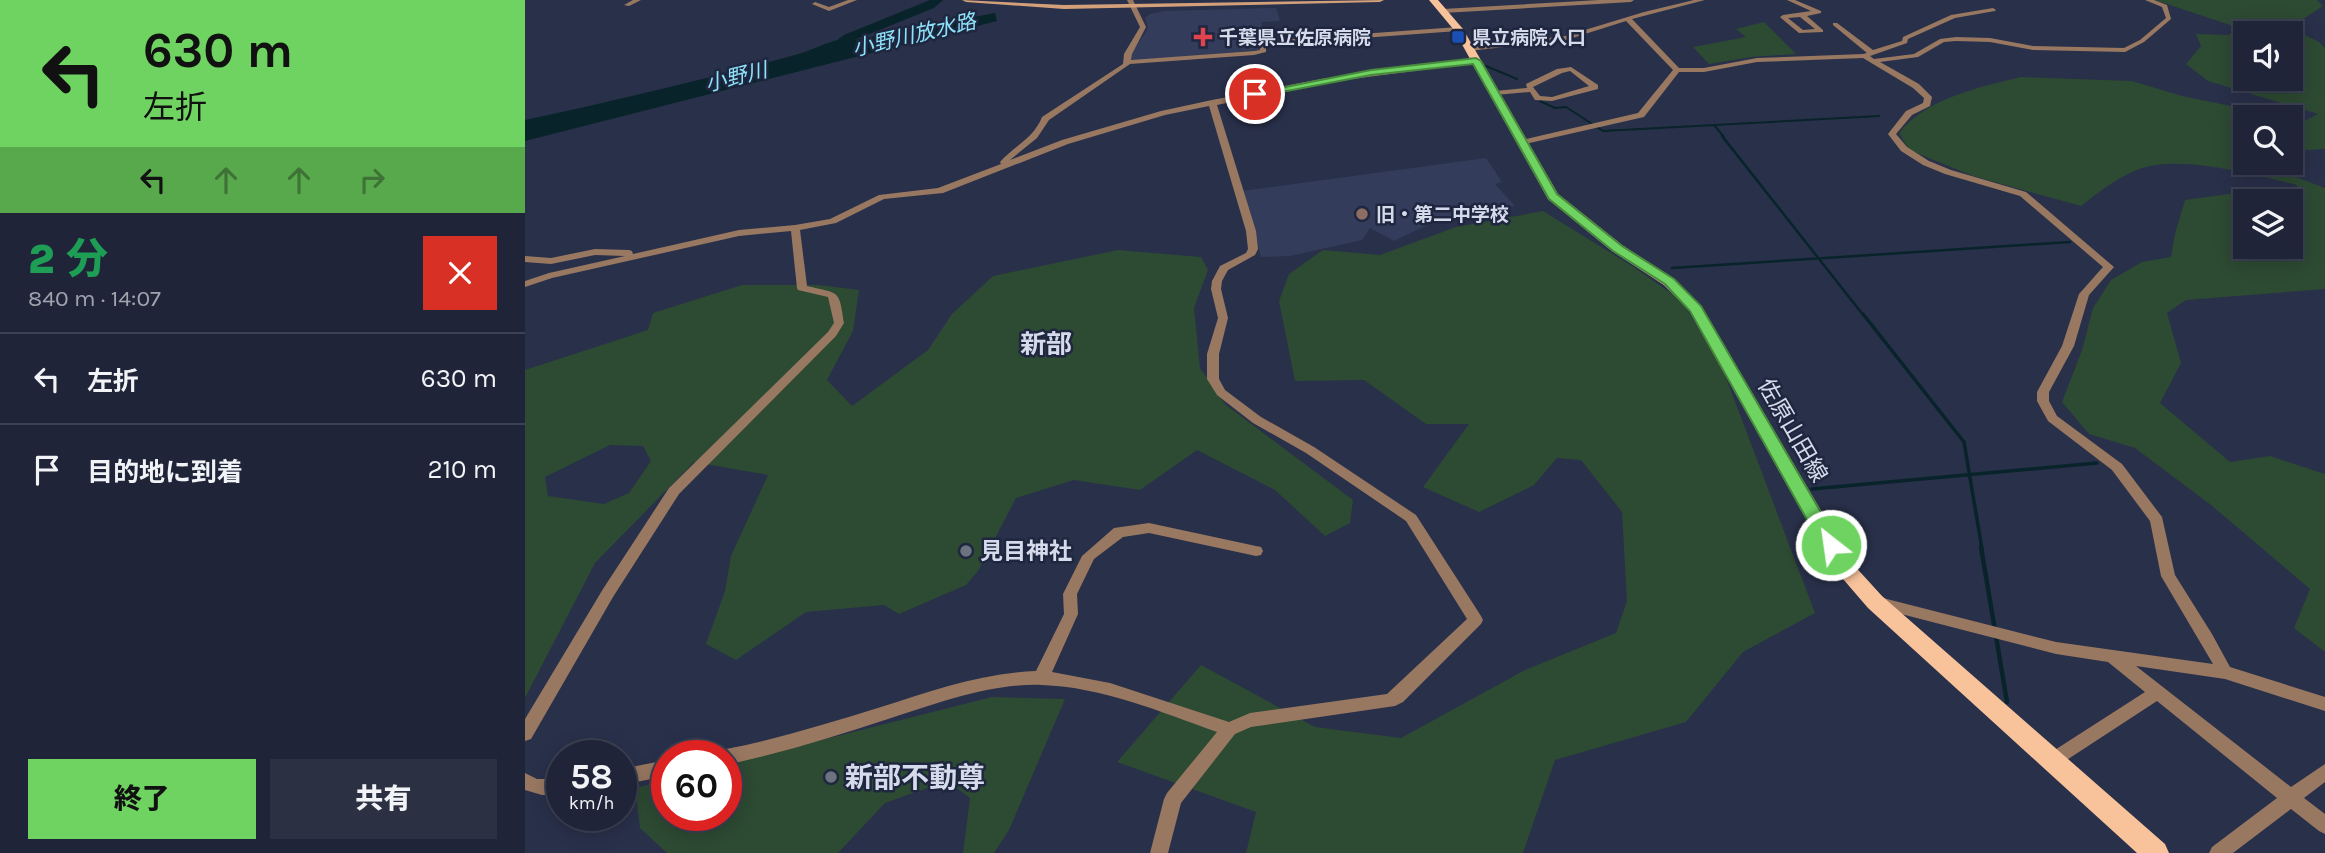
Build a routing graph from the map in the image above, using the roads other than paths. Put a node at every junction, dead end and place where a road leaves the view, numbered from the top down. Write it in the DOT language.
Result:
graph roads {
  1 [pos="638,0"];
  2 [pos="829,0"];
  3 [pos="838,0"];
  4 [pos="853,0"];
  5 [pos="965,0"];
  6 [pos="1013,0"];
  7 [pos="1381,0"];
  8 [pos="1631,0"];
  9 [pos="1702,0"];
  10 [pos="1790,0"];
  11 [pos="2148,0"];
  12 [pos="1132,3"];
  13 [pos="627,5"];
  14 [pos="1005,5"];
  15 [pos="1438,6"];
  16 [pos="1993,10"];
  17 [pos="1802,15"];
  18 [pos="1628,19"];
  19 [pos="1835,24"];
  20 [pos="1458,29"];
  21 [pos="1472,55"];
  22 [pos="1869,57"];
  23 [pos="1127,62"];
  24 [pos="1677,70"];
  25 [pos="1532,90"];
  26 [pos="1495,93"];
  27 [pos="1212,102"];
  28 [pos="1597,126"];
  29 [pos="1521,143"];
  30 [pos="1002,165"];
  31 [pos="795,228"];
  32 [pos="643,255"];
  33 [pos="525,259"];
  34 [pos="551,261"];
  35 [pos="525,269"];
  36 [pos="525,284"];
  37 [pos="1256,551"];
  38 [pos="1875,602"];
  39 [pos="1995,634"];
  40 [pos="2111,655"];
  41 [pos="2225,672"];
  42 [pos="1041,678"];
  43 [pos="2158,692"];
  44 [pos="2325,704"];
  45 [pos="1229,729"];
  46 [pos="525,734"];
  47 [pos="742,754"];
  48 [pos="2053,760"];
  49 [pos="2325,772"];
  50 [pos="525,781"];
  51 [pos="546,787"];
  52 [pos="2290,797"];
  53 [pos="2325,825"];
  54 [pos="1159,853"];
  55 [pos="2156,853"];
  56 [pos="2218,853"];
  1 -- 13 [label="street"];
  2 -- 4 [label="street"];
  3 -- 4 [label="street"];
  5 -- 14 [label="street"];
  6 -- 14 [label="street"];
  7 -- 12 [label="street"];
  8 -- 15 [label="street"];
  9 -- 18 [label="street"];
  10 -- 17 [label="street"];
  11 -- 22 [label="street"];
  12 -- 14 [label="street"];
  12 -- 23 [label="street"];
  15 -- 20 [label="main road, 佐原山田線"];
  16 -- 22 [label="street"];
  17 -- 17 [label="street"];
  18 -- 21 [label="street"];
  18 -- 24 [label="street"];
  19 -- 22 [label="street"];
  20 -- 21 [label="main road, 佐原山田線"];
  20 -- 23 [label="street"];
  21 -- 26 [label="main road, 佐原山田線"];
  21 -- 27 [label="street"];
  22 -- 24 [label="street"];
  22 -- 41 [label="street"];
  23 -- 30 [label="street"];
  24 -- 28 [label="street"];
  25 -- 25 [label="street"];
  25 -- 26 [label="street"];
  26 -- 29 [label="main road, 佐原山田線"];
  27 -- 30 [label="street"];
  27 -- 45 [label="street"];
  28 -- 29 [label="street"];
  29 -- 38 [label="main road, 佐原山田線"];
  30 -- 31 [label="street"];
  31 -- 32 [label="street"];
  31 -- 46 [label="street"];
  32 -- 34 [label="street"];
  32 -- 36 [label="street"];
  33 -- 34 [label="street"];
  34 -- 35 [label="street"];
  37 -- 42 [label="street"];
  38 -- 39 [label="street"];
  38 -- 48 [label="main road, 佐原山田線"];
  39 -- 40 [label="street"];
  40 -- 41 [label="street"];
  40 -- 43 [label="street"];
  41 -- 44 [label="street"];
  42 -- 45 [label="street"];
  42 -- 47 [label="street"];
  43 -- 48 [label="street"];
  43 -- 52 [label="street"];
  45 -- 54 [label="street"];
  48 -- 55 [label="main road, 佐原山田線"];
  49 -- 52 [label="street"];
  50 -- 51 [label="street"];
  52 -- 53 [label="street"];
  52 -- 56 [label="street"];
}
